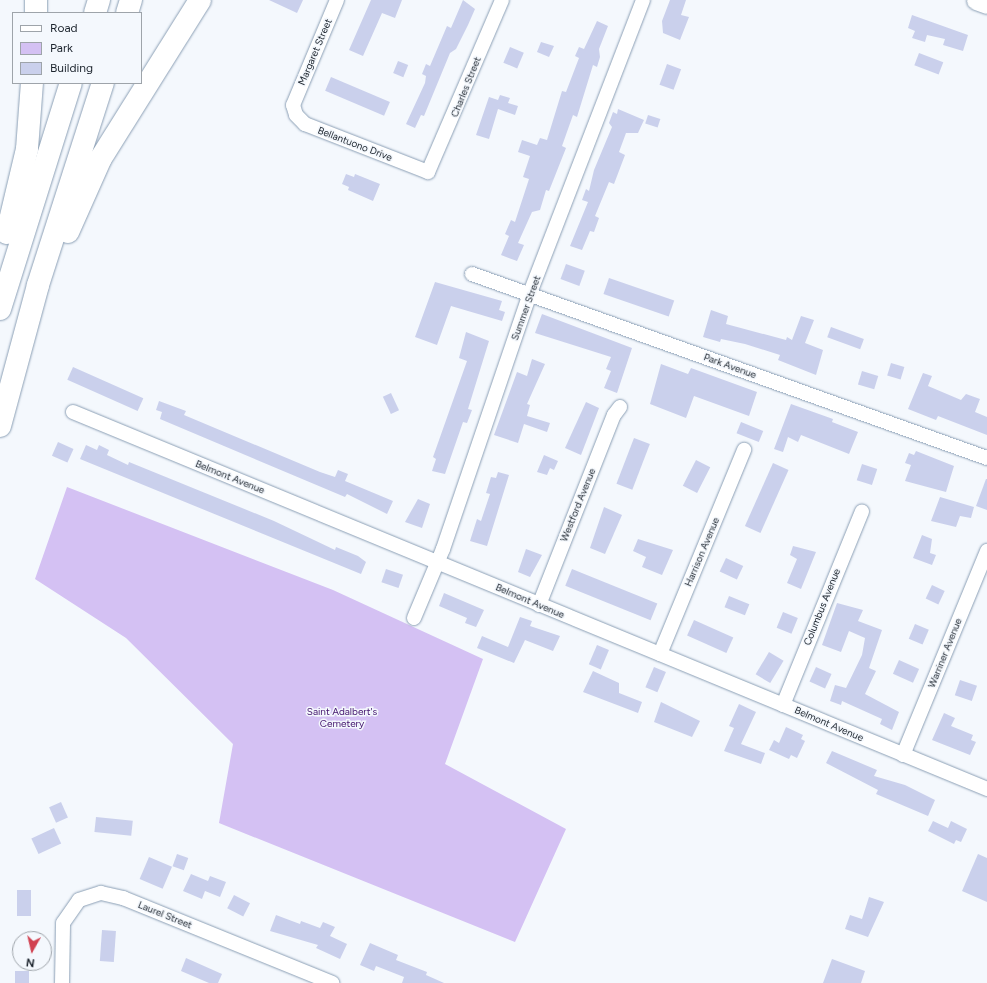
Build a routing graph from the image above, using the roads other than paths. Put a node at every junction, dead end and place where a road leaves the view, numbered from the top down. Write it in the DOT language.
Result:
graph roads {
  1 [pos="36,0"];
  2 [pos="99,0"];
  3 [pos="131,0"];
  4 [pos="200,0"];
  5 [pos="337,0"];
  6 [pos="502,0"];
  7 [pos="643,0"];
  8 [pos="976,0"];
  9 [pos="987,4"];
  10 [pos="36,12"];
  11 [pos="95,12"];
  12 [pos="127,12"];
  13 [pos="32,84"];
  14 [pos="71,84"];
  15 [pos="103,84"];
  16 [pos="293,105"];
  17 [pos="428,172"];
  18 [pos="0,260"];
  19 [pos="45,261"];
  20 [pos="472,274"];
  21 [pos="530,293"];
  22 [pos="0,309"];
  23 [pos="620,407"];
  24 [pos="73,412"];
  25 [pos="0,426"];
  26 [pos="744,450"];
  27 [pos="987,458"];
  28 [pos="862,511"];
  29 [pos="987,551"];
  30 [pos="437,562"];
  31 [pos="539,605"];
  32 [pos="414,618"];
  33 [pos="660,654"];
  34 [pos="783,704"];
  35 [pos="903,755"];
  36 [pos="987,789"];
  37 [pos="62,983"];
  38 [pos="332,983"];
  1 -- 10 [label="highway"];
  2 -- 11 [label="highway"];
  3 -- 12 [label="highway"];
  4 -- 19 [label="highway"];
  5 -- 16 [label="street, Margaret Street"];
  6 -- 17 [label="street, Charles Street"];
  7 -- 21 [label="street, Summer Street"];
  8 -- 9 [label="main road"];
  13 -- 18 [label="highway"];
  14 -- 22 [label="highway"];
  15 -- 19 [label="highway"];
  16 -- 17 [label="street, Bellantuono Drive"];
  19 -- 25 [label="highway"];
  20 -- 21 [label="street, Park Avenue"];
  21 -- 27 [label="street, Park Avenue"];
  21 -- 30 [label="street, Summer Street"];
  23 -- 31 [label="street, Westford Avenue"];
  24 -- 30 [label="street, Belmont Avenue"];
  26 -- 33 [label="street, Harrison Avenue"];
  28 -- 34 [label="street, Columbus Avenue"];
  29 -- 35 [label="street, Warriner Avenue"];
  30 -- 31 [label="street, Belmont Avenue"];
  30 -- 32 [label="street, Summer Street"];
  31 -- 33 [label="street, Belmont Avenue"];
  33 -- 34 [label="street, Belmont Avenue"];
  34 -- 35 [label="street, Belmont Avenue"];
  35 -- 36 [label="street, Belmont Avenue"];
  37 -- 38 [label="street, Laurel Street"];
}
